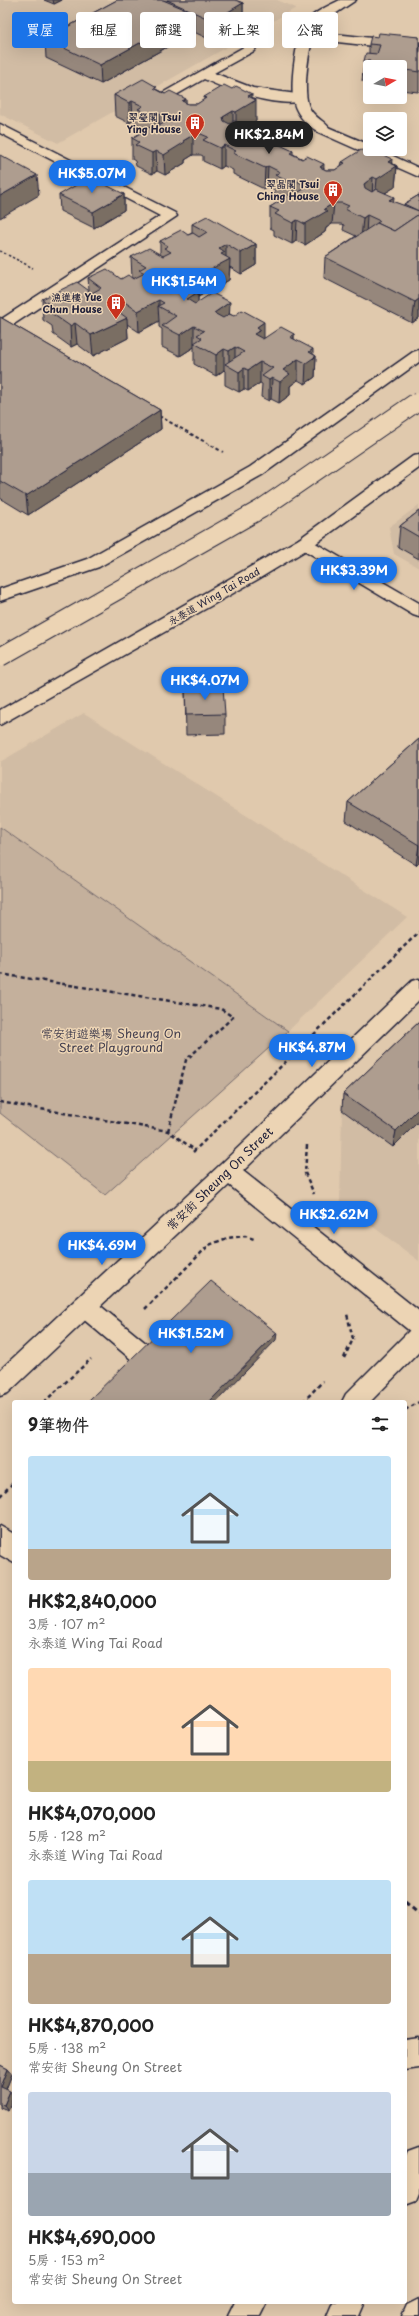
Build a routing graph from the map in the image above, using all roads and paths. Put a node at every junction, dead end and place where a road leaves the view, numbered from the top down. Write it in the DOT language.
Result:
graph roads {
  1 [pos="350,0"];
  2 [pos="329,12"];
  3 [pos="338,38"];
  4 [pos="419,47"];
  5 [pos="248,48"];
  6 [pos="305,48"];
  7 [pos="204,74"];
  8 [pos="299,98"];
  9 [pos="157,100"];
  10 [pos="0,128"];
  11 [pos="419,173"];
  12 [pos="0,327"];
  13 [pos="419,355"];
  14 [pos="419,400"];
  15 [pos="158,416"];
  16 [pos="225,453"];
  17 [pos="419,460"];
  18 [pos="305,542"];
  19 [pos="0,595"];
  20 [pos="419,611"];
  21 [pos="0,657"];
  22 [pos="0,718"];
  23 [pos="419,932"];
  24 [pos="0,974"];
  25 [pos="419,987"];
  26 [pos="0,1102"];
  27 [pos="168,1131"];
  28 [pos="307,1141"];
  29 [pos="195,1150"];
  30 [pos="190,1156"];
  31 [pos="228,1172"];
  32 [pos="316,1198"];
  33 [pos="260,1242"];
  34 [pos="84,1306"];
  35 [pos="344,1309"];
  36 [pos="419,1325"];
  37 [pos="118,1334"];
  38 [pos="419,1336"];
  39 [pos="340,1363"];
  40 [pos="324,1380"];
  41 [pos="0,1385"];
  42 [pos="46,1400"];
  43 [pos="198,1400"];
  44 [pos="305,1400"];
  45 [pos="356,1400"];
  46 [pos="419,1402"];
  47 [pos="407,1409"];
  48 [pos="12,1484"];
  49 [pos="0,1496"];
  50 [pos="0,1538"];
  51 [pos="12,1549"];
  52 [pos="407,1904"];
  53 [pos="419,1914"];
  54 [pos="419,2053"];
  55 [pos="407,2055"];
  56 [pos="419,2162"];
  57 [pos="407,2186"];
  58 [pos="250,2304"];
  59 [pos="349,2304"];
  60 [pos="244,2316"];
  61 [pos="342,2316"];
  1 -- 2 [label="main road"];
  3 -- 4 [label="main road"];
  5 -- 7 [label="main road"];
  6 -- 8 [label="main road"];
  7 -- 8 [label="main road"];
  7 -- 9 [label="main road"];
  8 -- 11 [label="main road"];
  10 -- 12 [label="main road"];
  13 -- 19 [label="main road"];
  14 -- 21 [label="main road, bridge"];
  15 -- 16 [label="path"];
  17 -- 18 [label="main road, 永泰道 Wing Tai Road"];
  18 -- 20 [label="main road"];
  18 -- 22 [label="main road, 永泰道 Wing Tai Road"];
  23 -- 29 [label="path"];
  24 -- 27 [label="path"];
  25 -- 31 [label="main road, 常安街 Sheung On Street"];
  26 -- 27 [label="path"];
  27 -- 29 [label="path"];
  28 -- 32 [label="path"];
  29 -- 30 [label="path"];
  31 -- 34 [label="main road, 常安街 Sheung On Street"];
  31 -- 36 [label="main road"];
  33 -- 37 [label="path"];
  34 -- 37 [label="main road"];
  34 -- 41 [label="main road, 常安街 Sheung On Street"];
  35 -- 39 [label="path"];
  37 -- 42 [label="path"];
  37 -- 43 [label="main road"];
  38 -- 45 [label="main road"];
  40 -- 44 [label="path"];
  46 -- 47 [label="path"];
  48 -- 49 [label="path"];
  50 -- 51 [label="main road"];
  52 -- 53 [label="path"];
  54 -- 55 [label="main road"];
  56 -- 57 [label="main road"];
  58 -- 60 [label="main road"];
  59 -- 61 [label="main road"];
}
